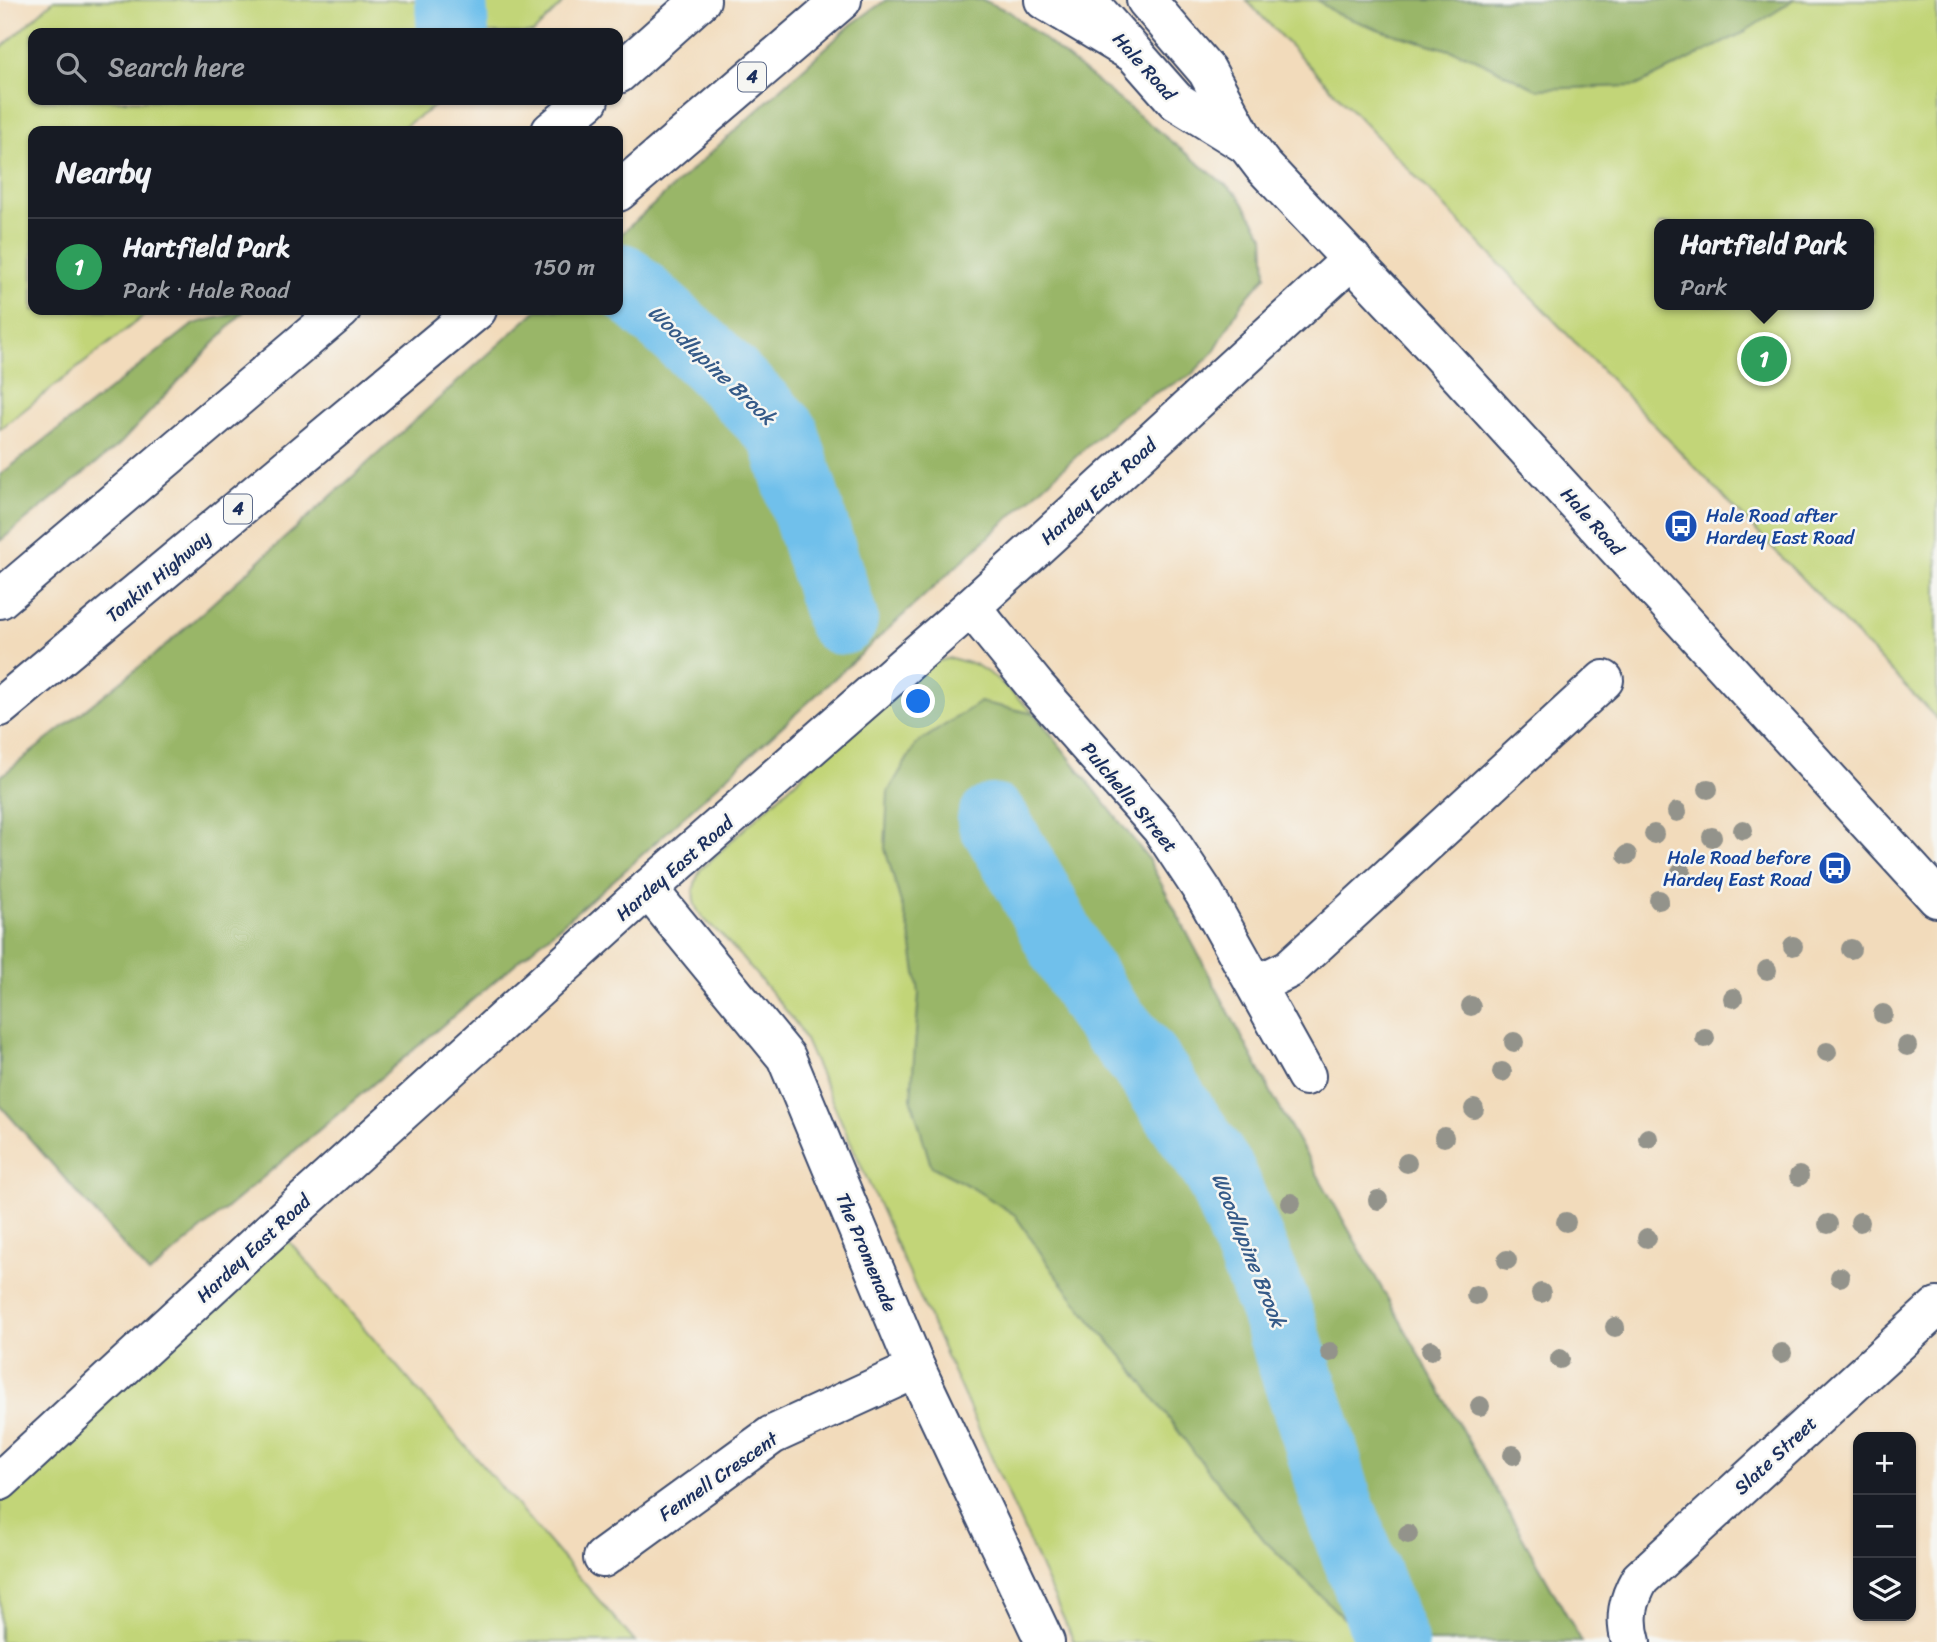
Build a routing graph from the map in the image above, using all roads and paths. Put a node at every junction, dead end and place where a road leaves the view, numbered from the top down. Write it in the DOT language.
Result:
graph roads {
  1 [pos="701,0"];
  2 [pos="842,0"];
  3 [pos="1044,0"];
  4 [pos="1087,0"];
  5 [pos="1146,0"];
  6 [pos="1133,52"];
  7 [pos="623,70"];
  8 [pos="583,105"];
  9 [pos="557,126"];
  10 [pos="1247,145"];
  11 [pos="623,188"];
  12 [pos="1352,259"];
  13 [pos="335,315"];
  14 [pos="471,315"];
  15 [pos="0,599"];
  16 [pos="971,607"];
  17 [pos="1604,680"];
  18 [pos="0,707"];
  19 [pos="648,889"];
  20 [pos="1937,898"];
  21 [pos="1256,985"];
  22 [pos="1306,1076"];
  23 [pos="1937,1307"];
  24 [pos="916,1369"];
  25 [pos="0,1481"];
  26 [pos="603,1558"];
  27 [pos="1629,1628"];
  28 [pos="1045,1642"];
  1 -- 7 [label="main road"];
  2 -- 11 [label="main road, 4"];
  3 -- 6 [label="main road"];
  4 -- 6 [label="main road, Hale Road"];
  5 -- 10 [label="main road, Hale Road"];
  6 -- 10 [label="main road, Hale Road"];
  8 -- 9 [label="main road"];
  10 -- 12 [label="main road, Hale Road"];
  12 -- 16 [label="main road, Hardey East Road"];
  12 -- 20 [label="main road, Hale Road"];
  13 -- 15 [label="main road"];
  14 -- 18 [label="main road, Tonkin Highway / 4"];
  16 -- 19 [label="main road, Hardey East Road"];
  16 -- 21 [label="main road, Pulchella Street"];
  17 -- 21 [label="main road"];
  19 -- 24 [label="main road, The Promenade"];
  19 -- 25 [label="main road, Hardey East Road"];
  21 -- 22 [label="main road, Pulchella Street"];
  23 -- 27 [label="main road, Slate Street"];
  24 -- 26 [label="main road, Fennell Crescent"];
  24 -- 28 [label="main road, The Promenade"];
}
